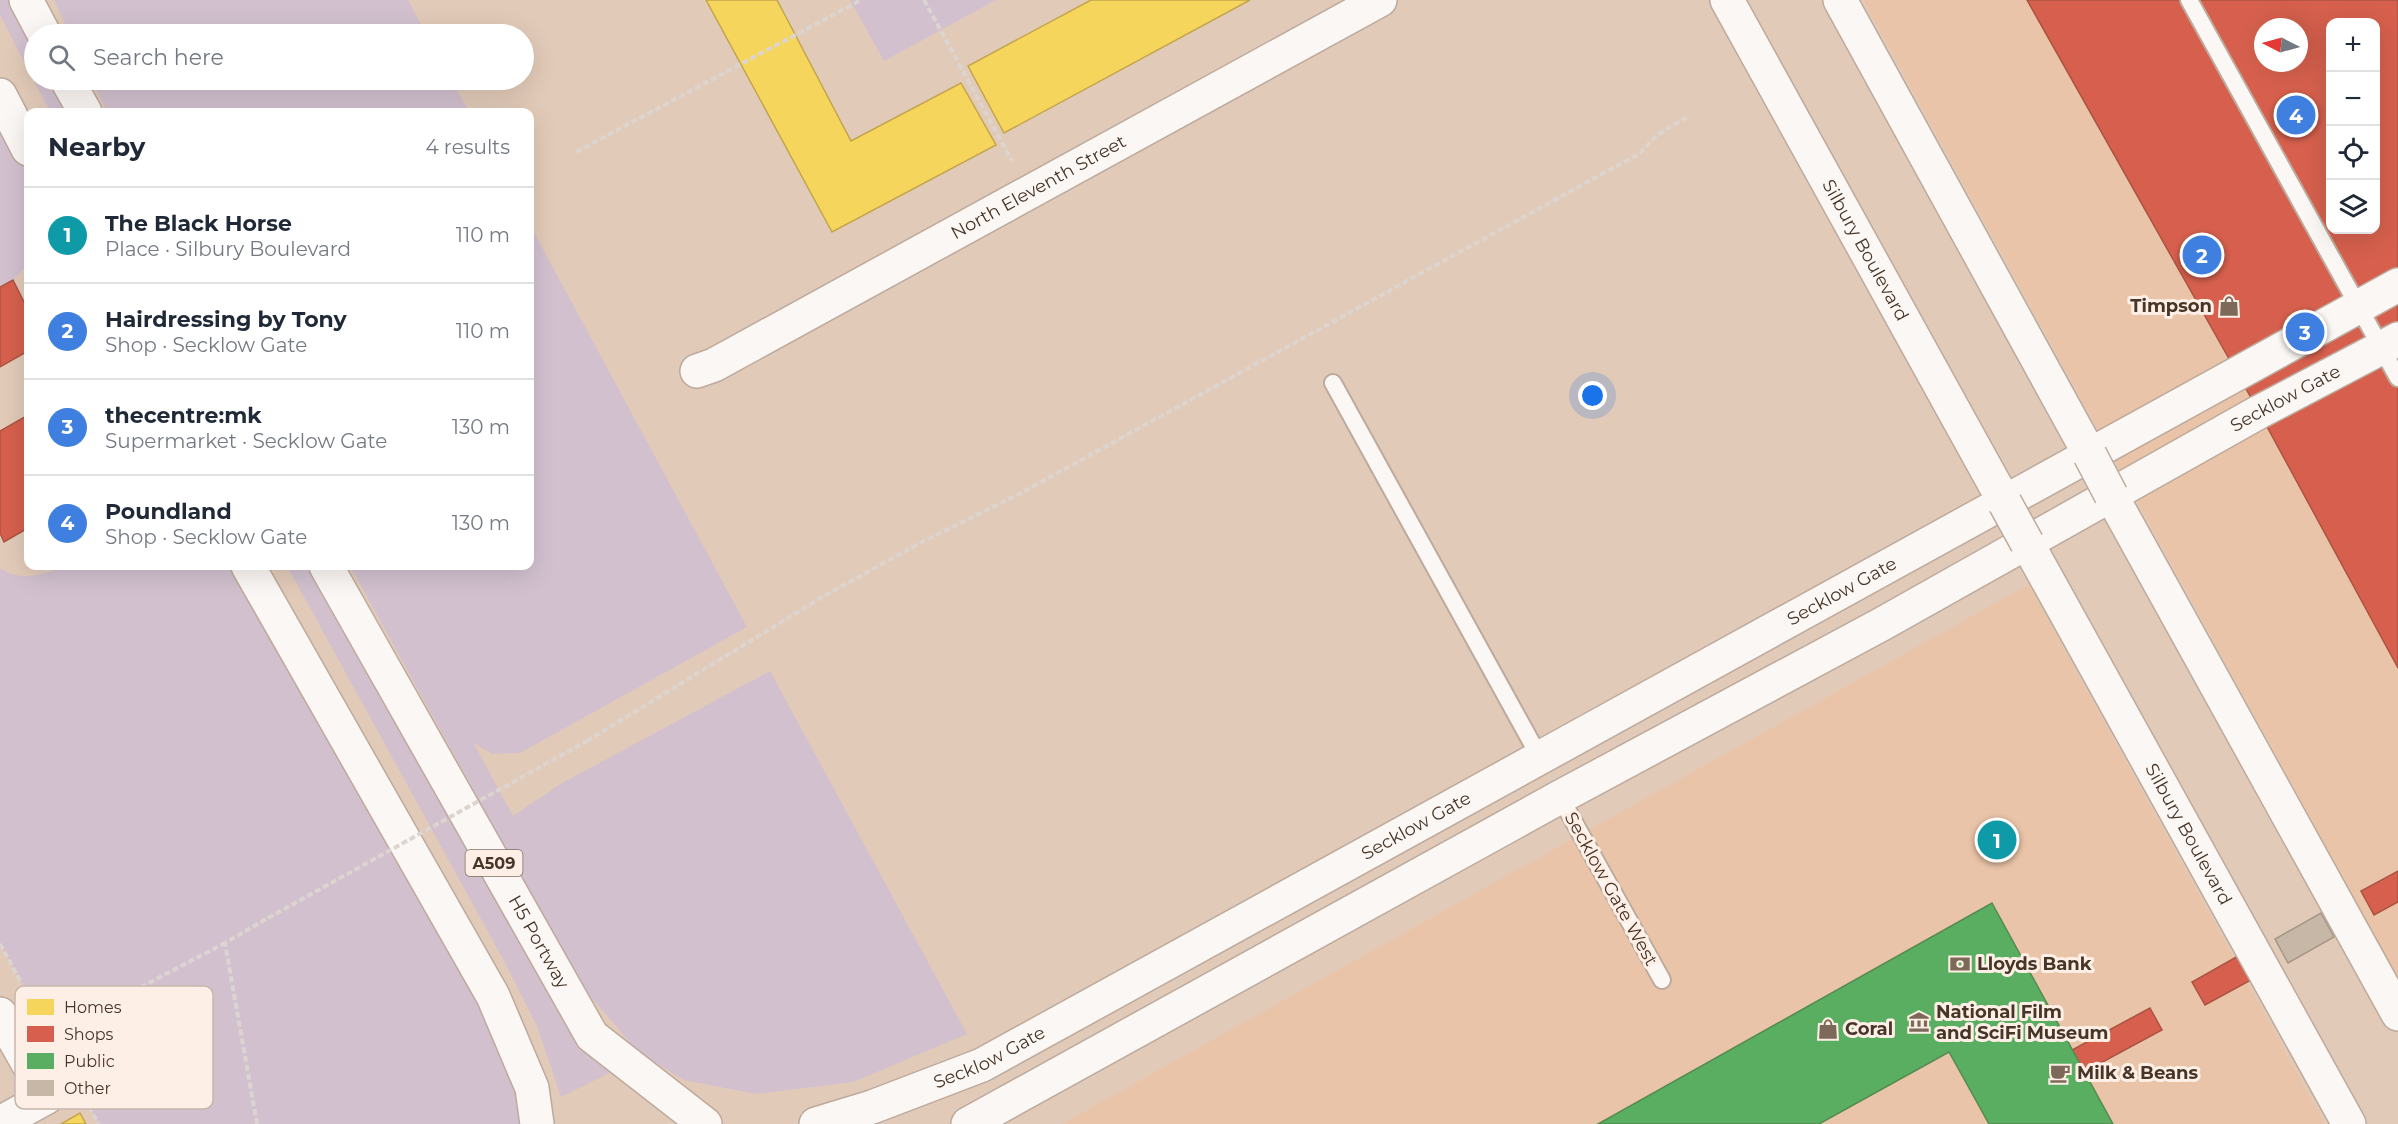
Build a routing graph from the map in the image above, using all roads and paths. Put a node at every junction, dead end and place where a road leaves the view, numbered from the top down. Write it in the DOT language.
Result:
graph roads {
  1 [pos="26,0"];
  2 [pos="861,0"];
  3 [pos="924,0"];
  4 [pos="1380,0"];
  5 [pos="1727,0"];
  6 [pos="1840,0"];
  7 [pos="2189,0"];
  8 [pos="39,24"];
  9 [pos="73,90"];
  10 [pos="0,95"];
  11 [pos="83,108"];
  12 [pos="1687,117"];
  13 [pos="24,141"];
  14 [pos="576,152"];
  15 [pos="1029,194"];
  16 [pos="2398,285"];
  17 [pos="2360,306"];
  18 [pos="2390,343"];
  19 [pos="697,371"];
  20 [pos="2398,378"];
  21 [pos="1333,382"];
  22 [pos="2090,455"];
  23 [pos="2111,495"];
  24 [pos="2005,503"];
  25 [pos="2027,543"];
  26 [pos="250,570"];
  27 [pos="328,570"];
  28 [pos="1539,756"];
  29 [pos="1560,797"];
  30 [pos="225,943"];
  31 [pos="1662,980"];
  32 [pos="143,986"];
  33 [pos="0,1014"];
  34 [pos="2398,1014"];
  35 [pos="15,1040"];
  36 [pos="25,1109"];
  37 [pos="0,1123"];
  38 [pos="257,1124"];
  39 [pos="537,1124"];
  40 [pos="705,1124"];
  41 [pos="816,1124"];
  42 [pos="968,1124"];
  43 [pos="2349,1124"];
  1 -- 8 [label="street"];
  2 -- 14 [label="path"];
  3 -- 15 [label="path"];
  4 -- 15 [label="street, North Eleventh Street"];
  5 -- 24 [label="street, Silbury Boulevard"];
  6 -- 22 [label="street"];
  7 -- 17 [label="lane"];
  9 -- 11 [label="street"];
  10 -- 13 [label="street"];
  12 -- 30 [label="path, bridge"];
  15 -- 19 [label="street, North Eleventh Street"];
  16 -- 17 [label="street"];
  17 -- 18 [label="lane"];
  17 -- 22 [label="street"];
  18 -- 20 [label="lane"];
  18 -- 23 [label="street, Secklow Gate"];
  21 -- 28 [label="lane"];
  22 -- 23 [label="street, bridge"];
  22 -- 24 [label="street, Secklow Gate"];
  23 -- 25 [label="street, Secklow Gate"];
  23 -- 34 [label="street"];
  24 -- 25 [label="street, Silbury Boulevard, bridge"];
  24 -- 28 [label="street, Secklow Gate"];
  25 -- 29 [label="street"];
  25 -- 43 [label="street, Silbury Boulevard"];
  26 -- 39 [label="street"];
  27 -- 40 [label="street, H5 Portway / A509"];
  28 -- 41 [label="street, Secklow Gate"];
  29 -- 31 [label="lane, Secklow Gate West"];
  29 -- 42 [label="street"];
  30 -- 32 [label="path"];
  30 -- 38 [label="path"];
  33 -- 35 [label="street"];
  36 -- 37 [label="street"];
}
